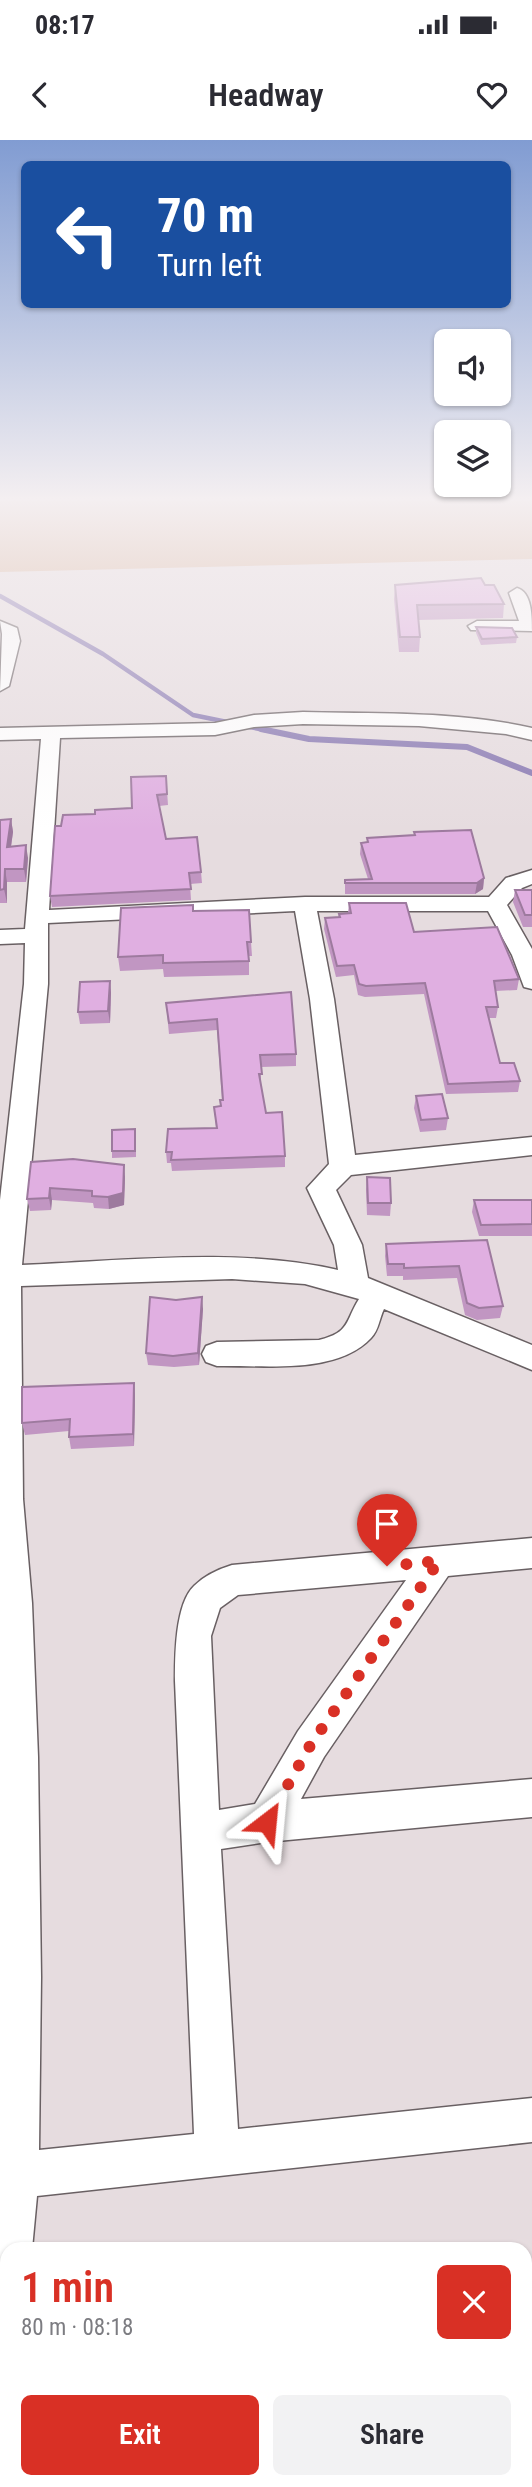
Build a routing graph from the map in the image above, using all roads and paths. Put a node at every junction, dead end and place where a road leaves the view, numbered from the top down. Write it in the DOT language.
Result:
graph roads {
  1 [pos="0,626"];
  2 [pos="477,626"];
  3 [pos="530,626"];
  4 [pos="0,685"];
  5 [pos="51,733"];
  6 [pos="0,734"];
  7 [pos="532,734"];
  8 [pos="532,877"];
  9 [pos="305,904"];
  10 [pos="495,904"];
  11 [pos="37,927"];
  12 [pos="0,937"];
  13 [pos="532,982"];
  14 [pos="12,1106"];
  15 [pos="532,1146"];
  16 [pos="343,1166"];
  17 [pos="6,1276"];
  18 [pos="367,1290"];
  19 [pos="217,1354"];
  20 [pos="532,1358"];
  21 [pos="532,1553"];
  22 [pos="439,1561"];
  23 [pos="7,1604"];
  24 [pos="532,1798"];
  25 [pos="267,1822"];
  26 [pos="201,1833"];
  27 [pos="10,1978"];
  28 [pos="532,2120"];
  29 [pos="217,2154"];
  30 [pos="8,2176"];
  31 [pos="9,2242"];
  1 -- 4 [label="street"];
  2 -- 3 [label="street"];
  5 -- 6 [label="street"];
  5 -- 7 [label="street"];
  5 -- 11 [label="street"];
  8 -- 10 [label="street"];
  9 -- 10 [label="street"];
  9 -- 11 [label="street"];
  9 -- 16 [label="street"];
  10 -- 13 [label="street"];
  11 -- 12 [label="street"];
  11 -- 14 [label="street"];
  14 -- 17 [label="street"];
  15 -- 16 [label="street"];
  16 -- 18 [label="street"];
  17 -- 18 [label="street"];
  17 -- 23 [label="street"];
  18 -- 19 [label="street"];
  18 -- 20 [label="street"];
  21 -- 22 [label="street"];
  22 -- 25 [label="street"];
  22 -- 26 [label="street"];
  23 -- 27 [label="street"];
  24 -- 25 [label="street"];
  25 -- 26 [label="street"];
  26 -- 29 [label="street"];
  27 -- 30 [label="street"];
  28 -- 29 [label="street"];
  29 -- 30 [label="street"];
  30 -- 31 [label="street"];
}
